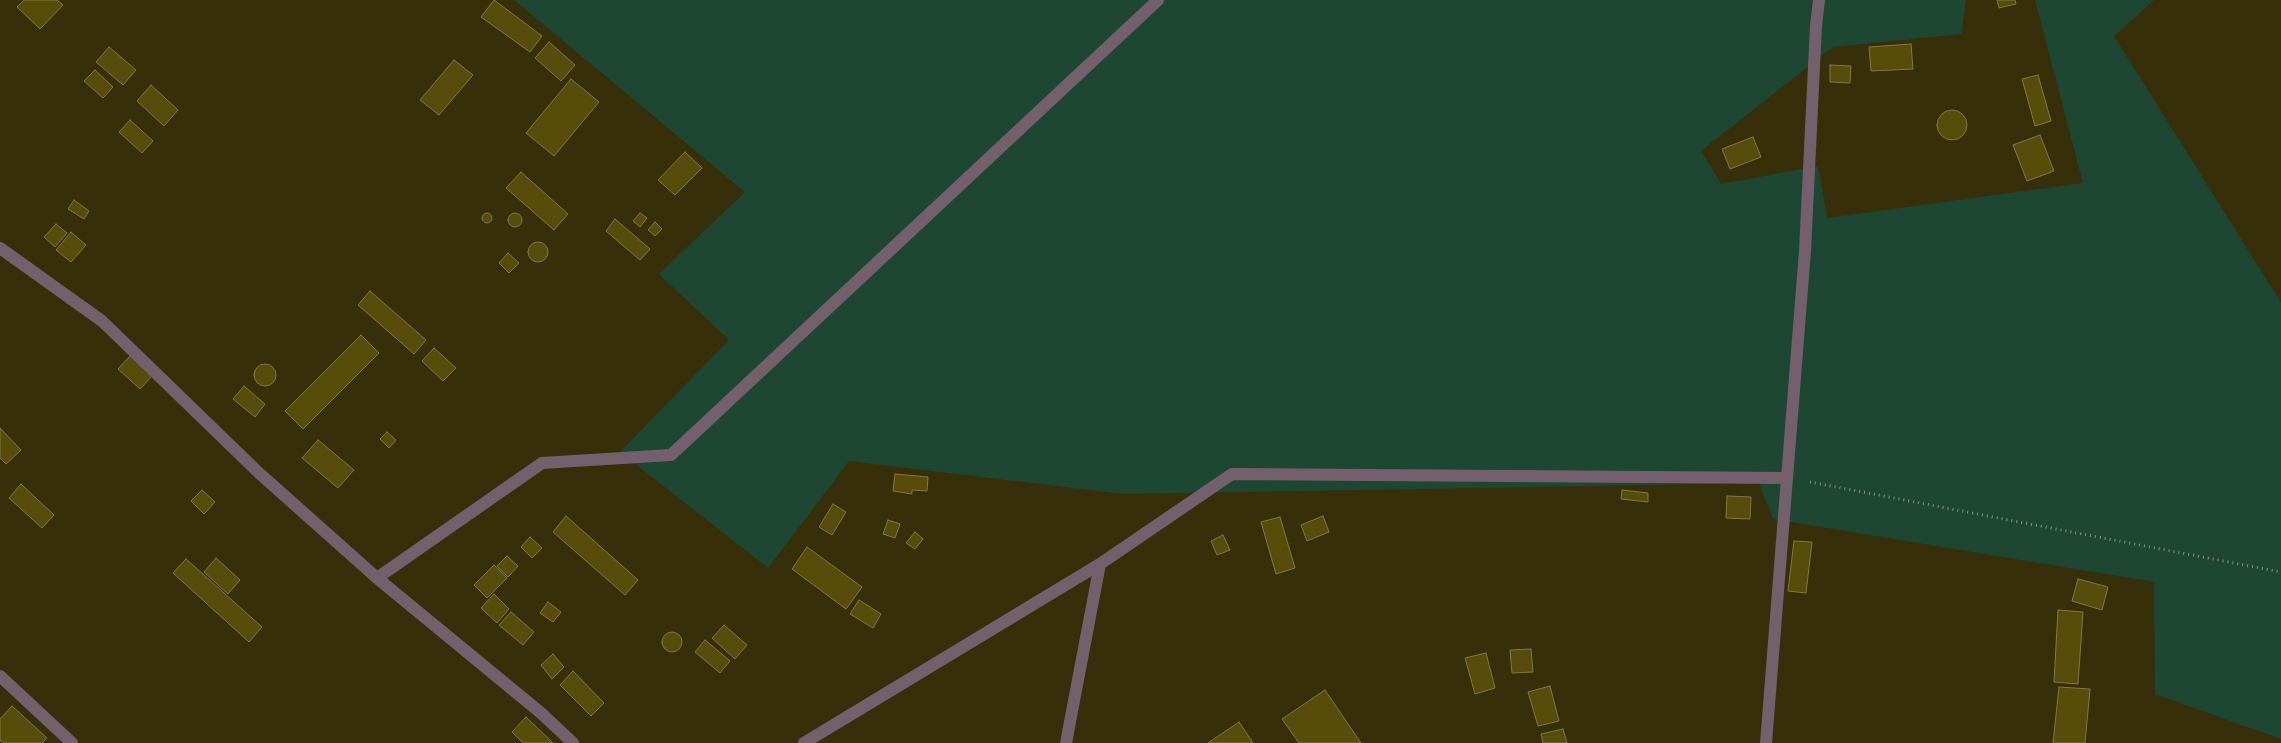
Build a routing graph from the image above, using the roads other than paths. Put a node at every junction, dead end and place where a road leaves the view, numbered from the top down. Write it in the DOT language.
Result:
graph roads {
  1 [pos="1158,0"];
  2 [pos="1819,0"];
  3 [pos="0,248"];
  4 [pos="1787,478"];
  5 [pos="1100,564"];
  6 [pos="377,578"];
  7 [pos="0,676"];
  8 [pos="72,743"];
  9 [pos="573,743"];
  10 [pos="804,743"];
  11 [pos="1066,743"];
  12 [pos="1766,743"];
  1 -- 6 [label="street"];
  2 -- 4 [label="street"];
  3 -- 6 [label="street"];
  4 -- 5 [label="street"];
  4 -- 12 [label="street"];
  5 -- 10 [label="street"];
  5 -- 11 [label="street"];
  6 -- 9 [label="street"];
  7 -- 8 [label="street"];
}
